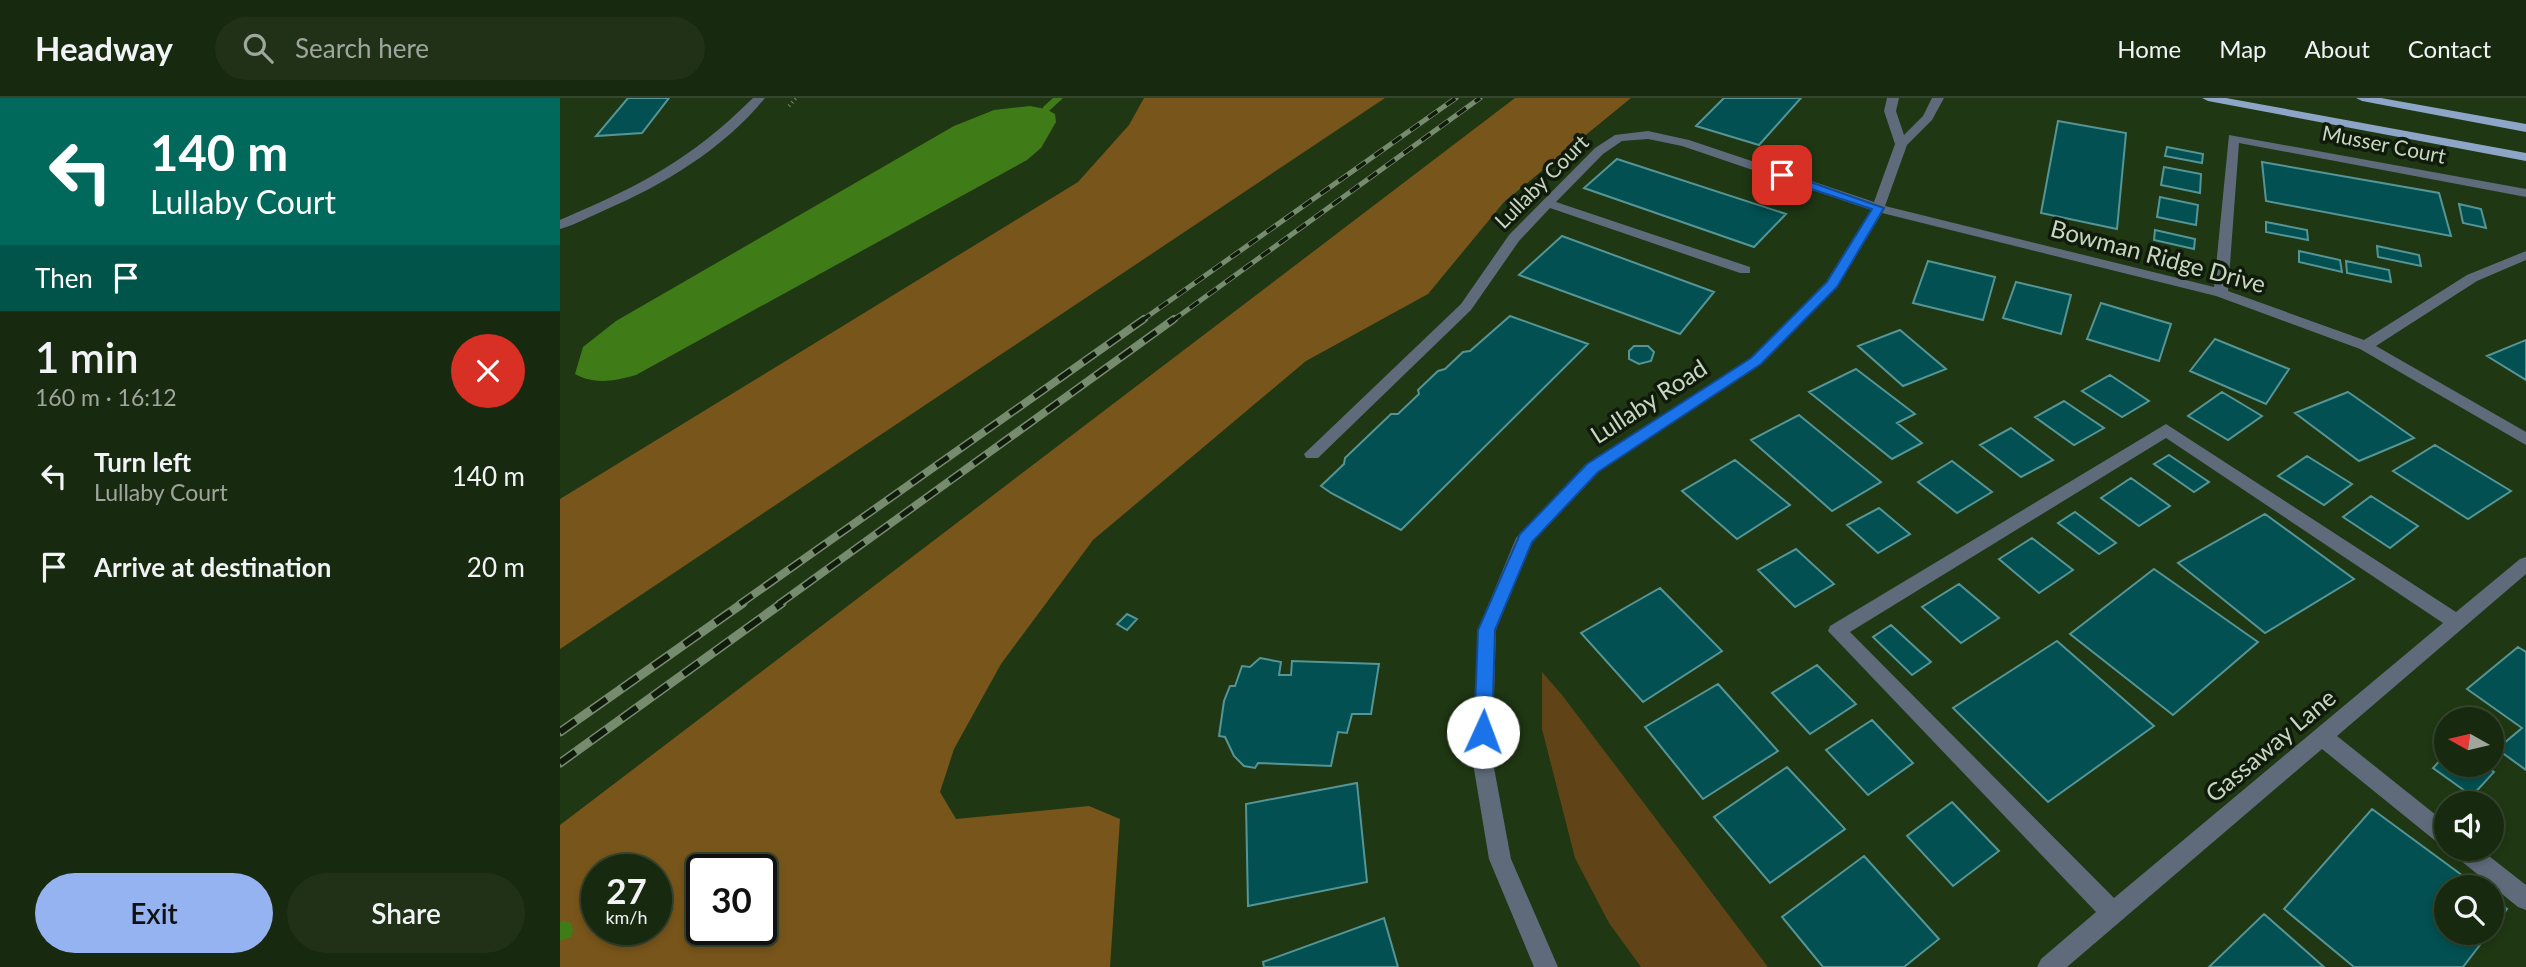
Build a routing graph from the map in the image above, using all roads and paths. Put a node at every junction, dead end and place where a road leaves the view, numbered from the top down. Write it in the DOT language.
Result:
graph roads {
  1 [pos="759,98"];
  2 [pos="1893,98"];
  3 [pos="1938,98"];
  4 [pos="2208,98"];
  5 [pos="2362,98"];
  6 [pos="2526,128"];
  7 [pos="1901,144"];
  8 [pos="2526,157"];
  9 [pos="2526,193"];
  10 [pos="1547,203"];
  11 [pos="1878,208"];
  12 [pos="560,225"];
  13 [pos="2526,256"];
  14 [pos="1745,270"];
  15 [pos="2221,293"];
  16 [pos="2365,346"];
  17 [pos="2526,439"];
  18 [pos="1312,454"];
  19 [pos="2526,564"];
  20 [pos="2457,623"];
  21 [pos="2322,737"];
  22 [pos="2434,826"];
  23 [pos="2478,861"];
  24 [pos="2526,899"];
  25 [pos="2113,913"];
  26 [pos="1546,967"];
  27 [pos="2049,967"];
  1 -- 12 [label="street"];
  2 -- 7 [label="street"];
  3 -- 7 [label="street, Lullaby Road"];
  4 -- 8 [label="main road"];
  5 -- 6 [label="main road"];
  7 -- 11 [label="street, Lullaby Road"];
  9 -- 15 [label="street, Musser Court"];
  10 -- 11 [label="street, Lullaby Court"];
  10 -- 14 [label="street"];
  10 -- 18 [label="street, Lullaby Court"];
  11 -- 15 [label="street, Bowman Ridge Drive"];
  11 -- 26 [label="street, Lullaby Road"];
  13 -- 16 [label="street"];
  15 -- 16 [label="street, Bowman Ridge Drive"];
  16 -- 17 [label="street, Bowman Ridge Drive"];
  19 -- 20 [label="street, Gassaway Lane"];
  20 -- 21 [label="street, Gassaway Lane"];
  20 -- 25 [label="street"];
  21 -- 22 [label="street"];
  21 -- 25 [label="street, Gassaway Lane"];
  23 -- 24 [label="street"];
  25 -- 27 [label="street, Gassaway Lane"];
}
